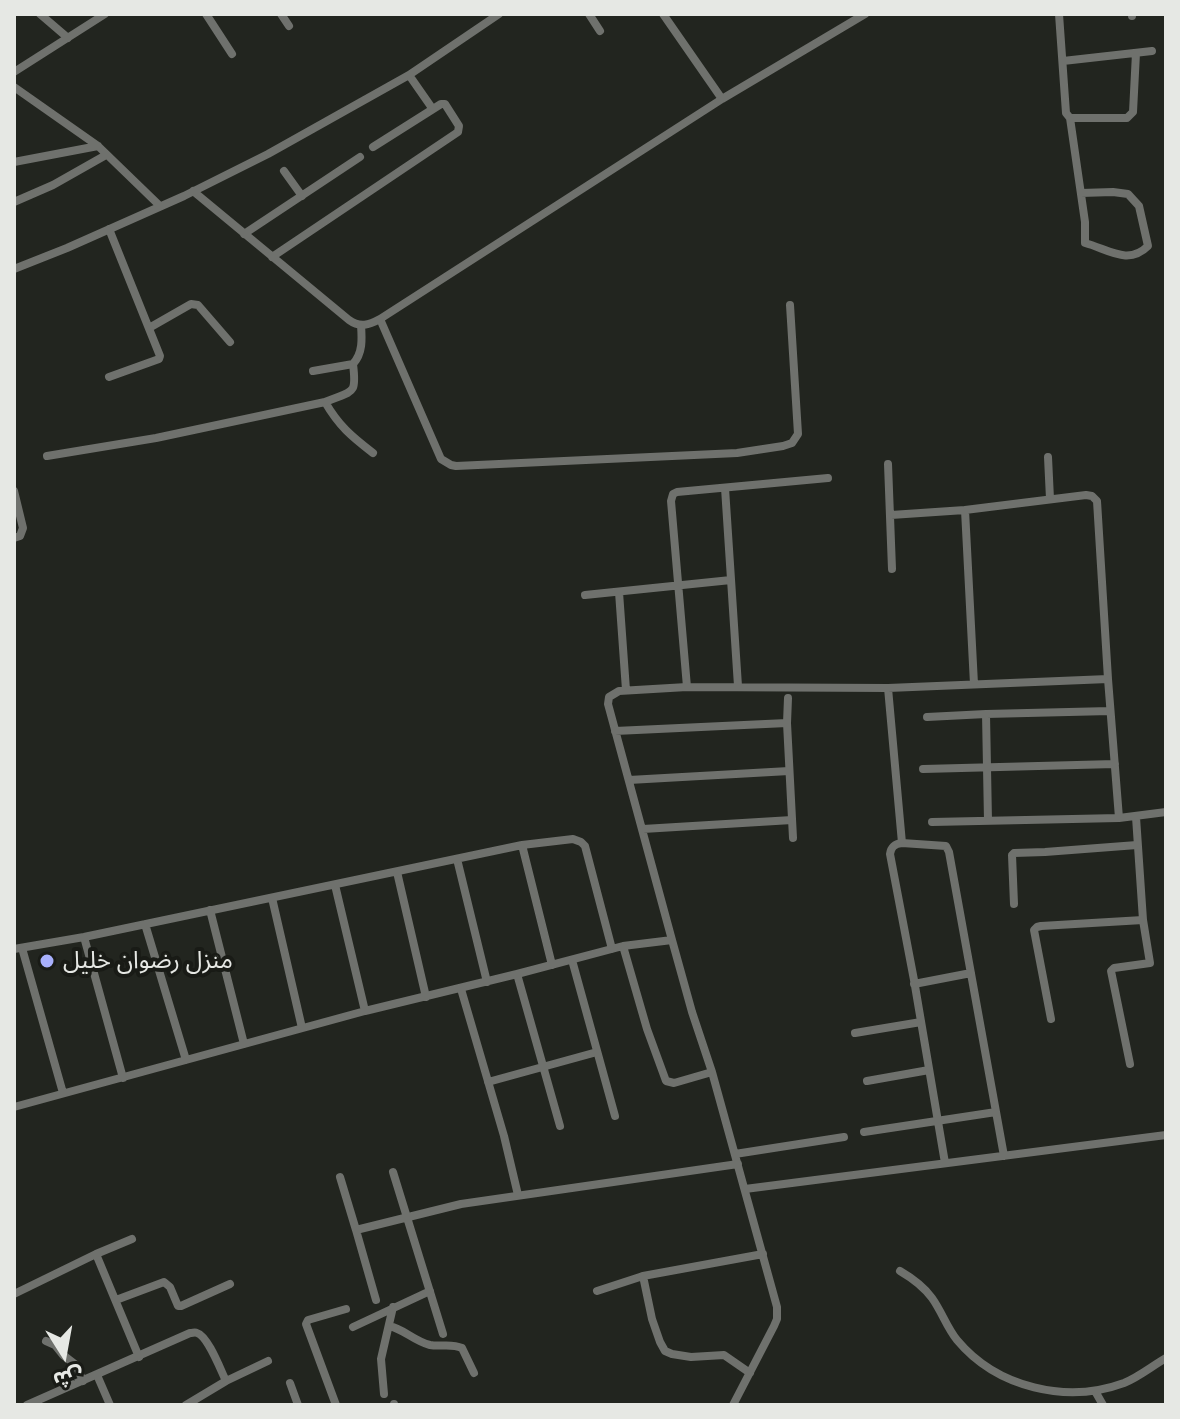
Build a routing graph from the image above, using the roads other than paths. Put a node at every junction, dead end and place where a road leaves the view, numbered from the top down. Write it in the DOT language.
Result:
graph roads {
  1 [pos="40,14"];
  2 [pos="105,14"];
  3 [pos="206,14"];
  4 [pos="281,14"];
  5 [pos="499,14"];
  6 [pos="589,14"];
  7 [pos="663,14"];
  8 [pos="865,14"];
  9 [pos="1059,14"];
  10 [pos="289,26"];
  11 [pos="600,31"];
  12 [pos="68,38"];
  13 [pos="1152,51"];
  14 [pos="1136,53"];
  15 [pos="232,54"];
  16 [pos="1063,61"];
  17 [pos="14,72"];
  18 [pos="409,75"];
  19 [pos="14,87"];
  20 [pos="24,96"];
  21 [pos="722,99"];
  22 [pos="14,101"];
  23 [pos="432,108"];
  24 [pos="1070,118"];
  25 [pos="98,146"];
  26 [pos="373,147"];
  27 [pos="106,155"];
  28 [pos="360,157"];
  29 [pos="14,162"];
  30 [pos="284,171"];
  31 [pos="193,191"];
  32 [pos="1081,193"];
  33 [pos="302,196"];
  34 [pos="14,202"];
  35 [pos="160,206"];
  36 [pos="109,229"];
  37 [pos="244,234"];
  38 [pos="272,257"];
  39 [pos="14,269"];
  40 [pos="790,305"];
  41 [pos="380,319"];
  42 [pos="361,325"];
  43 [pos="149,328"];
  44 [pos="230,342"];
  45 [pos="353,364"];
  46 [pos="313,371"];
  47 [pos="109,377"];
  48 [pos="325,402"];
  49 [pos="373,453"];
  50 [pos="47,456"];
  51 [pos="1048,457"];
  52 [pos="888,464"];
  53 [pos="828,478"];
  54 [pos="725,488"];
  55 [pos="14,491"];
  56 [pos="1050,499"];
  57 [pos="965,510"];
  58 [pos="891,515"];
  59 [pos="14,538"];
  60 [pos="892,569"];
  61 [pos="731,580"];
  62 [pos="678,587"];
  63 [pos="619,592"];
  64 [pos="585,595"];
  65 [pos="1108,679"];
  66 [pos="974,684"];
  67 [pos="738,686"];
  68 [pos="687,687"];
  69 [pos="888,688"];
  70 [pos="626,690"];
  71 [pos="788,698"];
  72 [pos="1110,711"];
  73 [pos="986,714"];
  74 [pos="927,717"];
  75 [pos="787,723"];
  76 [pos="615,731"];
  77 [pos="1115,764"];
  78 [pos="987,767"];
  79 [pos="923,769"];
  80 [pos="789,771"];
  81 [pos="629,780"];
  82 [pos="1166,812"];
  83 [pos="1136,817"];
  84 [pos="1119,818"];
  85 [pos="792,820"];
  86 [pos="988,821"];
  87 [pos="932,822"];
  88 [pos="643,829"];
  89 [pos="793,838"];
  90 [pos="902,843"];
  91 [pos="522,845"];
  92 [pos="1137,845"];
  93 [pos="457,859"];
  94 [pos="397,872"];
  95 [pos="335,885"];
  96 [pos="272,898"];
  97 [pos="1014,904"];
  98 [pos="210,910"];
  99 [pos="1143,920"];
  100 [pos="145,924"];
  101 [pos="84,937"];
  102 [pos="672,940"];
  103 [pos="623,946"];
  104 [pos="18,948"];
  105 [pos="612,949"];
  106 [pos="572,960"];
  107 [pos="552,965"];
  108 [pos="971,973"];
  109 [pos="517,974"];
  110 [pos="487,982"];
  111 [pos="914,984"];
  112 [pos="461,989"];
  113 [pos="426,997"];
  114 [pos="365,1011"];
  115 [pos="1051,1019"];
  116 [pos="921,1022"];
  117 [pos="302,1028"];
  118 [pos="855,1033"];
  119 [pos="244,1044"];
  120 [pos="597,1052"];
  121 [pos="186,1060"];
  122 [pos="1130,1064"];
  123 [pos="543,1066"];
  124 [pos="929,1070"];
  125 [pos="712,1072"];
  126 [pos="123,1078"];
  127 [pos="867,1081"];
  128 [pos="488,1082"];
  129 [pos="63,1093"];
  130 [pos="14,1107"];
  131 [pos="996,1112"];
  132 [pos="615,1116"];
  133 [pos="938,1120"];
  134 [pos="560,1126"];
  135 [pos="864,1132"];
  136 [pos="1166,1135"];
  137 [pos="844,1137"];
  138 [pos="735,1154"];
  139 [pos="1004,1156"];
  140 [pos="945,1163"];
  141 [pos="738,1164"];
  142 [pos="393,1172"];
  143 [pos="340,1177"];
  144 [pos="745,1189"];
  145 [pos="518,1195"];
  146 [pos="408,1218"];
  147 [pos="356,1230"];
  148 [pos="132,1239"];
  149 [pos="96,1254"];
  150 [pos="763,1254"];
  151 [pos="900,1271"];
  152 [pos="643,1276"];
  153 [pos="230,1284"];
  154 [pos="430,1291"];
  155 [pos="597,1291"];
  156 [pos="14,1294"];
  157 [pos="116,1300"];
  158 [pos="376,1300"];
  159 [pos="393,1307"];
  160 [pos="346,1309"];
  161 [pos="389,1326"];
  162 [pos="353,1327"];
  163 [pos="443,1334"];
  164 [pos="46,1341"];
  165 [pos="139,1357"];
  166 [pos="1166,1358"];
  167 [pos="268,1361"];
  168 [pos="474,1373"];
  169 [pos="750,1373"];
  170 [pos="97,1375"];
  171 [pos="83,1381"];
  172 [pos="226,1381"];
  173 [pos="290,1383"];
  174 [pos="1095,1391"];
  175 [pos="384,1394"];
  176 [pos="27,1405"];
  177 [pos="110,1405"];
  178 [pos="186,1405"];
  179 [pos="298,1405"];
  180 [pos="336,1405"];
  181 [pos="733,1405"];
  182 [pos="1103,1405"];
  1 -- 12 [label="street"];
  2 -- 12 [label="street"];
  3 -- 15 [label="street"];
  4 -- 10 [label="street"];
  5 -- 18 [label="street"];
  6 -- 11 [label="street"];
  7 -- 21 [label="street"];
  8 -- 21 [label="street"];
  9 -- 16 [label="street"];
  12 -- 17 [label="street"];
  13 -- 14 [label="street"];
  14 -- 16 [label="street"];
  14 -- 24 [label="street"];
  16 -- 24 [label="street"];
  18 -- 23 [label="street"];
  18 -- 31 [label="street"];
  19 -- 20 [label="street"];
  20 -- 22 [label="street"];
  20 -- 25 [label="street"];
  21 -- 41 [label="street"];
  23 -- 26 [label="street"];
  23 -- 38 [label="street"];
  24 -- 32 [label="street"];
  25 -- 27 [label="street"];
  25 -- 29 [label="street"];
  27 -- 34 [label="street"];
  27 -- 35 [label="street"];
  28 -- 33 [label="street"];
  30 -- 33 [label="street"];
  31 -- 35 [label="street"];
  31 -- 37 [label="street"];
  32 -- 32 [label="street"];
  33 -- 37 [label="street"];
  35 -- 36 [label="street"];
  36 -- 39 [label="street"];
  36 -- 43 [label="street"];
  37 -- 38 [label="street"];
  38 -- 42 [label="street"];
  40 -- 41 [label="street"];
  41 -- 42 [label="street"];
  42 -- 45 [label="street"];
  43 -- 44 [label="street"];
  43 -- 47 [label="street"];
  45 -- 46 [label="street"];
  45 -- 48 [label="street"];
  48 -- 49 [label="street"];
  48 -- 50 [label="street"];
  51 -- 56 [label="street"];
  52 -- 58 [label="street"];
  53 -- 54 [label="street"];
  54 -- 61 [label="street"];
  54 -- 62 [label="street"];
  55 -- 59 [label="street"];
  56 -- 57 [label="street"];
  56 -- 65 [label="street"];
  57 -- 58 [label="street"];
  57 -- 66 [label="street"];
  58 -- 60 [label="street"];
  61 -- 62 [label="street"];
  61 -- 67 [label="street"];
  62 -- 63 [label="street"];
  62 -- 68 [label="street"];
  63 -- 64 [label="street"];
  63 -- 70 [label="street"];
  65 -- 66 [label="street"];
  65 -- 72 [label="street"];
  66 -- 69 [label="street"];
  67 -- 68 [label="street"];
  67 -- 69 [label="street"];
  68 -- 70 [label="street"];
  69 -- 90 [label="street"];
  70 -- 76 [label="street"];
  71 -- 75 [label="street"];
  72 -- 73 [label="street"];
  72 -- 77 [label="street"];
  73 -- 74 [label="street"];
  73 -- 78 [label="street"];
  75 -- 76 [label="street"];
  75 -- 80 [label="street"];
  76 -- 81 [label="street"];
  77 -- 78 [label="street"];
  77 -- 84 [label="street"];
  78 -- 79 [label="street"];
  78 -- 86 [label="street"];
  80 -- 81 [label="street"];
  80 -- 85 [label="street"];
  81 -- 88 [label="street"];
  82 -- 83 [label="street"];
  83 -- 84 [label="street"];
  83 -- 92 [label="street"];
  84 -- 86 [label="street"];
  85 -- 88 [label="street"];
  85 -- 89 [label="street"];
  86 -- 87 [label="street"];
  88 -- 102 [label="street"];
  90 -- 108 [label="street"];
  90 -- 111 [label="street"];
  91 -- 93 [label="street"];
  91 -- 105 [label="street"];
  91 -- 107 [label="street"];
  92 -- 97 [label="street"];
  92 -- 99 [label="street"];
  93 -- 94 [label="street"];
  93 -- 110 [label="street"];
  94 -- 95 [label="street"];
  94 -- 113 [label="street"];
  95 -- 96 [label="street"];
  95 -- 114 [label="street"];
  96 -- 98 [label="street"];
  96 -- 117 [label="street"];
  98 -- 100 [label="street"];
  98 -- 119 [label="street"];
  99 -- 115 [label="street"];
  99 -- 122 [label="street"];
  100 -- 101 [label="street"];
  100 -- 121 [label="street"];
  101 -- 104 [label="street"];
  101 -- 126 [label="street"];
  102 -- 103 [label="street"];
  102 -- 125 [label="street"];
  103 -- 105 [label="street"];
  103 -- 125 [label="street"];
  104 -- 129 [label="street"];
  105 -- 106 [label="street"];
  106 -- 107 [label="street"];
  106 -- 120 [label="street"];
  107 -- 109 [label="street"];
  108 -- 111 [label="street"];
  108 -- 131 [label="street"];
  109 -- 110 [label="street"];
  109 -- 123 [label="street"];
  110 -- 112 [label="street"];
  111 -- 116 [label="street"];
  112 -- 113 [label="street"];
  112 -- 128 [label="street"];
  113 -- 114 [label="street"];
  114 -- 117 [label="street"];
  116 -- 118 [label="street"];
  116 -- 124 [label="street"];
  117 -- 119 [label="street"];
  119 -- 121 [label="street"];
  120 -- 123 [label="street"];
  120 -- 132 [label="street"];
  121 -- 126 [label="street"];
  123 -- 128 [label="street"];
  123 -- 134 [label="street"];
  124 -- 127 [label="street"];
  124 -- 133 [label="street"];
  125 -- 138 [label="street"];
  126 -- 129 [label="street"];
  128 -- 145 [label="street"];
  129 -- 130 [label="street"];
  131 -- 133 [label="street"];
  131 -- 139 [label="street"];
  133 -- 135 [label="street"];
  133 -- 140 [label="street"];
  136 -- 139 [label="street"];
  137 -- 138 [label="street"];
  138 -- 141 [label="street"];
  139 -- 140 [label="street"];
  140 -- 144 [label="street"];
  141 -- 144 [label="street"];
  141 -- 145 [label="street"];
  142 -- 146 [label="street"];
  143 -- 147 [label="street"];
  144 -- 150 [label="street"];
  145 -- 146 [label="street"];
  146 -- 147 [label="street"];
  146 -- 154 [label="street"];
  147 -- 158 [label="street"];
  148 -- 149 [label="street"];
  149 -- 156 [label="street"];
  149 -- 157 [label="street"];
  150 -- 152 [label="street"];
  150 -- 169 [label="street"];
  151 -- 174 [label="street"];
  152 -- 155 [label="street"];
  152 -- 169 [label="street"];
  153 -- 157 [label="street"];
  154 -- 159 [label="street"];
  154 -- 163 [label="street"];
  157 -- 165 [label="street"];
  159 -- 161 [label="street"];
  159 -- 162 [label="street"];
  160 -- 180 [label="street"];
  161 -- 168 [label="street"];
  161 -- 175 [label="street"];
  164 -- 171 [label="street"];
  165 -- 170 [label="street"];
  165 -- 172 [label="street"];
  166 -- 174 [label="street"];
  167 -- 172 [label="street"];
  169 -- 181 [label="street"];
  170 -- 171 [label="street"];
  170 -- 177 [label="street"];
  171 -- 176 [label="street"];
  172 -- 178 [label="street"];
  173 -- 179 [label="street"];
  174 -- 182 [label="street"];
}
